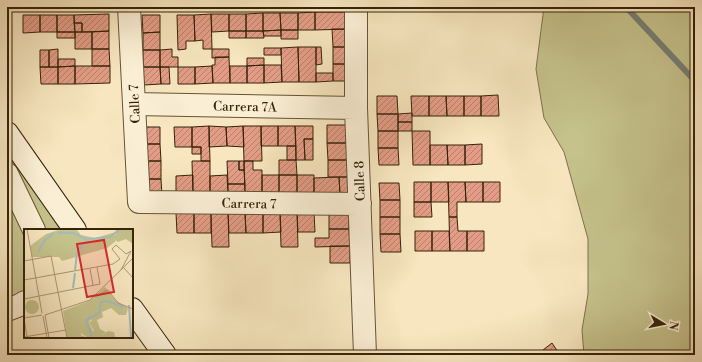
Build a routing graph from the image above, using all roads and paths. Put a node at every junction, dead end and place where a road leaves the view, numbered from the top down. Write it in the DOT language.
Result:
graph roads {
  1 [pos="128,7"];
  2 [pos="356,7"];
  3 [pos="134,104"];
  4 [pos="356,108"];
  5 [pos="7,133"];
  6 [pos="7,174"];
  7 [pos="139,202"];
  8 [pos="360,204"];
  9 [pos="34,229"];
  10 [pos="74,229"];
  11 [pos="24,303"];
  12 [pos="7,310"];
  13 [pos="133,310"];
  14 [pos="366,354"];
  15 [pos="165,355"];
  1 -- 3 [label="street, Calle 7"];
  2 -- 4 [label="street, Calle 8"];
  3 -- 4 [label="street, Carrera 7A"];
  3 -- 7 [label="street, Calle 7"];
  4 -- 8 [label="street, Calle 8"];
  5 -- 10 [label="street"];
  6 -- 9 [label="street"];
  7 -- 8 [label="street, Carrera 7"];
  8 -- 14 [label="street, Calle 8"];
  11 -- 12 [label="street"];
  13 -- 15 [label="street"];
}
